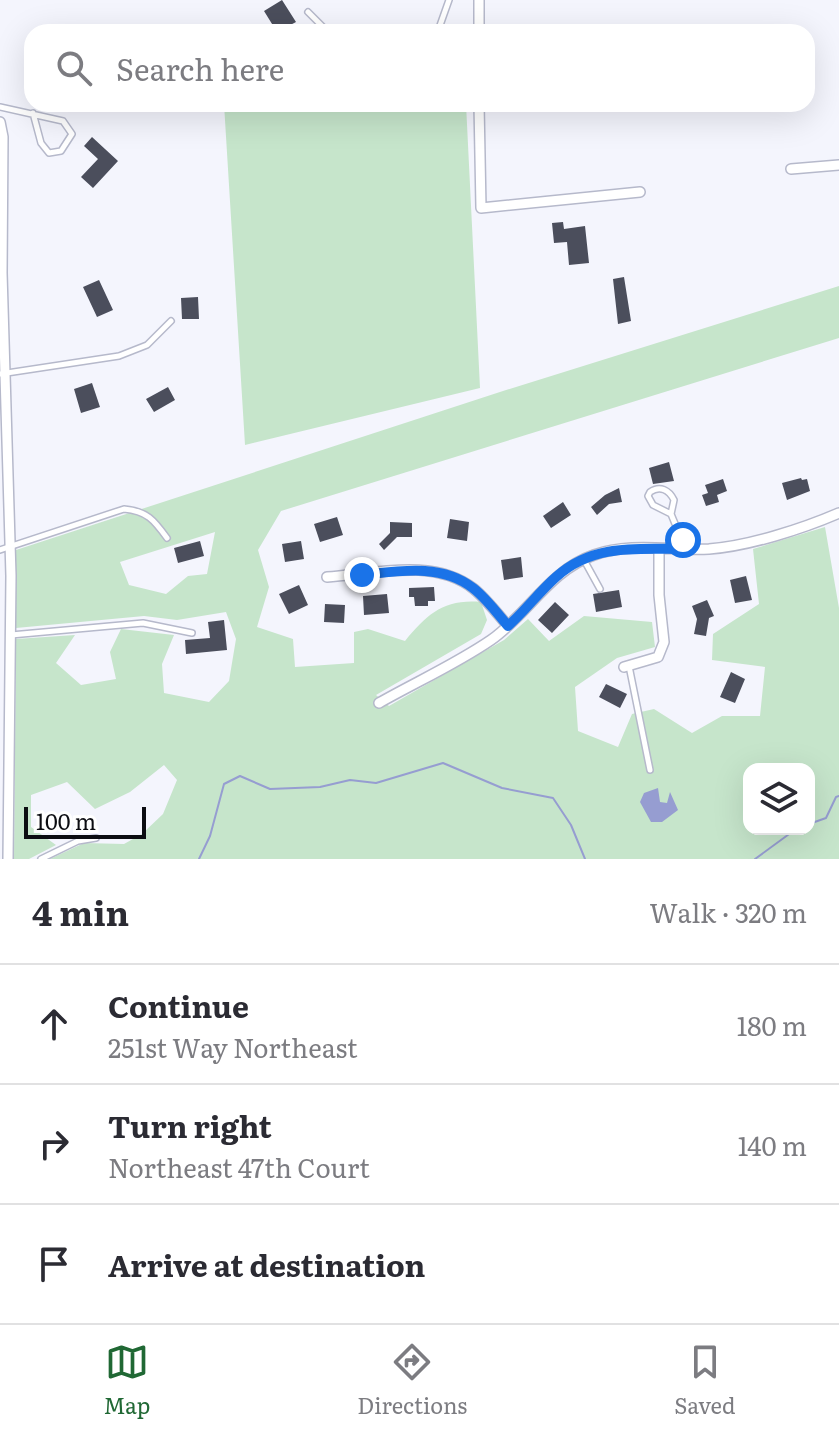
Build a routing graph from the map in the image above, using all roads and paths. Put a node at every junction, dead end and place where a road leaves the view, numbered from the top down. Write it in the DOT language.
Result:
graph roads {
  1 [pos="449,0"];
  2 [pos="479,0"];
  3 [pos="308,12"];
  4 [pos="320,24"];
  5 [pos="441,24"];
  6 [pos="479,24"];
  7 [pos="0,107"];
  8 [pos="24,111"];
  9 [pos="28,112"];
  10 [pos="479,112"];
  11 [pos="33,113"];
  12 [pos="0,122"];
  13 [pos="839,165"];
  14 [pos="791,169"];
  15 [pos="640,192"];
  16 [pos="1,225"];
  17 [pos="2,306"];
  18 [pos="171,321"];
  19 [pos="2,374"];
  20 [pos="839,513"];
  21 [pos="671,514"];
  22 [pos="167,538"];
  23 [pos="5,548"];
  24 [pos="659,549"];
  25 [pos="686,549"];
  26 [pos="584,559"];
  27 [pos="327,577"];
  28 [pos="600,589"];
  29 [pos="508,626"];
  30 [pos="192,633"];
  31 [pos="10,636"];
  32 [pos="626,666"];
  33 [pos="379,703"];
  34 [pos="650,770"];
  35 [pos="96,838"];
  36 [pos="8,859"];
  37 [pos="41,859"];
  1 -- 5 [label="lane"];
  2 -- 6 [label="street"];
  3 -- 4 [label="lane"];
  7 -- 8 [label="lane"];
  9 -- 11 [label="lane"];
  10 -- 15 [label="street"];
  11 -- 11 [label="lane"];
  12 -- 16 [label="street"];
  13 -- 14 [label="street"];
  16 -- 17 [label="street"];
  17 -- 19 [label="street"];
  18 -- 19 [label="lane"];
  19 -- 23 [label="street"];
  20 -- 25 [label="street"];
  21 -- 21 [label="lane"];
  21 -- 25 [label="lane"];
  22 -- 23 [label="lane"];
  23 -- 31 [label="street"];
  24 -- 25 [label="street"];
  24 -- 26 [label="street"];
  24 -- 32 [label="street"];
  26 -- 28 [label="lane"];
  26 -- 29 [label="street"];
  27 -- 29 [label="street"];
  29 -- 33 [label="street"];
  30 -- 31 [label="lane"];
  31 -- 36 [label="street"];
  32 -- 34 [label="lane"];
  35 -- 37 [label="lane"];
}
